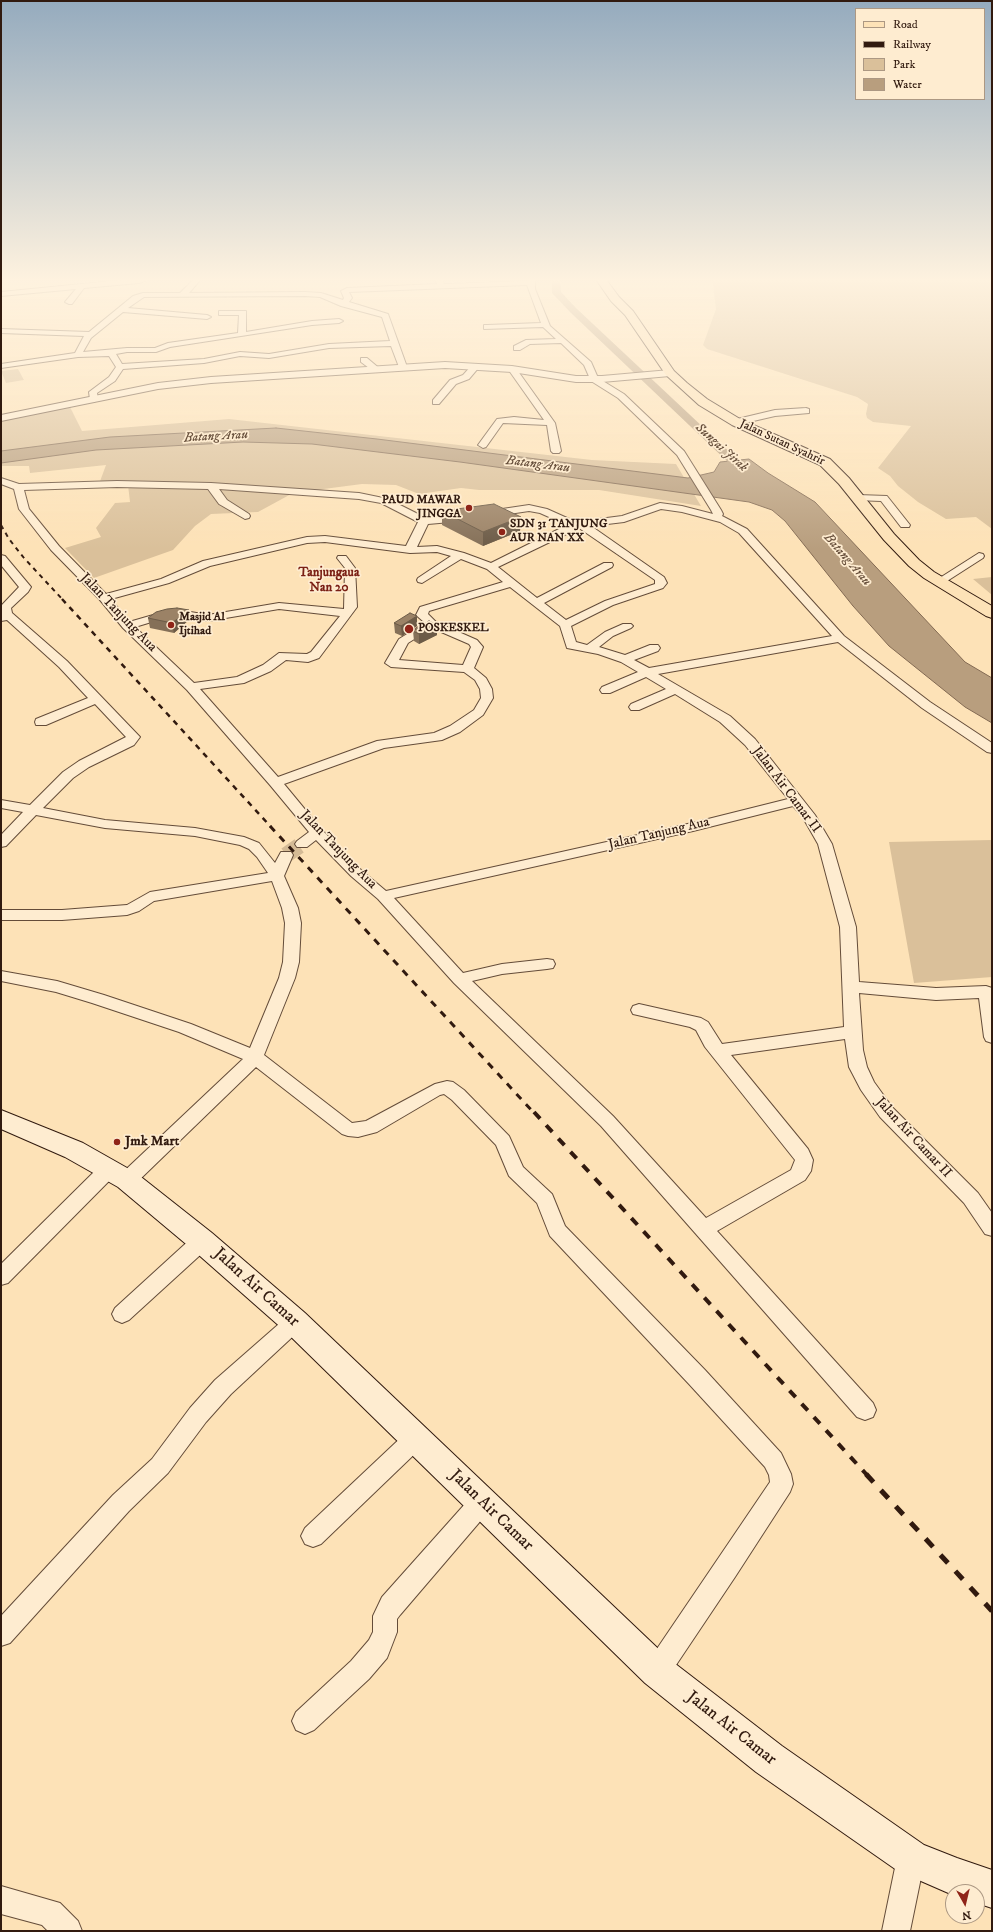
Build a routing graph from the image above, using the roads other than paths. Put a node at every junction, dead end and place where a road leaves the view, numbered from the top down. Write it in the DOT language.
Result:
graph roads {
  1 [pos="119,368"];
  2 [pos="399,368"];
  3 [pos="474,368"];
  4 [pos="502,368"];
  5 [pos="591,368"];
  6 [pos="663,368"];
  7 [pos="376,369"];
  8 [pos="512,369"];
  9 [pos="666,373"];
  10 [pos="598,379"];
  11 [pos="94,400"];
  12 [pos="436,402"];
  13 [pos="806,411"];
  14 [pos="1,418"];
  15 [pos="736,422"];
  16 [pos="551,423"];
  17 [pos="482,445"];
  18 [pos="556,451"];
  19 [pos="1,480"];
  20 [pos="211,486"];
  21 [pos="18,487"];
  22 [pos="858,498"];
  23 [pos="716,513"];
  24 [pos="245,516"];
  25 [pos="424,521"];
  26 [pos="577,524"];
  27 [pos="905,525"];
  28 [pos="338,540"];
  29 [pos="410,550"];
  30 [pos="460,555"];
  31 [pos="979,556"];
  32 [pos="1,558"];
  33 [pos="608,565"];
  34 [pos="491,567"];
  35 [pos="422,580"];
  36 [pos="940,581"];
  37 [pos="512,583"];
  38 [pos="104,598"];
  39 [pos="537,602"];
  40 [pos="348,614"];
  41 [pos="992,614"];
  42 [pos="4,617"];
  43 [pos="432,624"];
  44 [pos="566,625"];
  45 [pos="128,626"];
  46 [pos="627,626"];
  47 [pos="840,638"];
  48 [pos="654,648"];
  49 [pos="589,649"];
  50 [pos="625,659"];
  51 [pos="467,669"];
  52 [pos="648,672"];
  53 [pos="191,687"];
  54 [pos="676,688"];
  55 [pos="606,690"];
  56 [pos="96,699"];
  57 [pos="635,707"];
  58 [pos="41,722"];
  59 [pos="992,750"];
  60 [pos="275,782"];
  61 [pos="795,801"];
  62 [pos="1,804"];
  63 [pos="33,810"];
  64 [pos="317,833"];
  65 [pos="1,843"];
  66 [pos="302,844"];
  67 [pos="286,855"];
  68 [pos="277,876"];
  69 [pos="383,896"];
  70 [pos="1,915"];
  71 [pos="547,964"];
  72 [pos="1,976"];
  73 [pos="460,979"];
  74 [pos="851,987"];
  75 [pos="989,992"];
  76 [pos="639,1010"];
  77 [pos="854,1032"];
  78 [pos="992,1037"];
  79 [pos="718,1051"];
  80 [pos="255,1057"];
  81 [pos="1,1119"];
  82 [pos="117,1175"];
  83 [pos="992,1228"];
  84 [pos="703,1229"];
  85 [pos="202,1241"];
  86 [pos="1,1277"];
  87 [pos="122,1314"];
  88 [pos="295,1322"];
  89 [pos="865,1410"];
  90 [pos="416,1438"];
  91 [pos="481,1503"];
  92 [pos="313,1536"];
  93 [pos="1,1634"];
  94 [pos="657,1671"];
  95 [pos="305,1721"];
  96 [pos="911,1858"];
  97 [pos="992,1889"];
  98 [pos="1,1900"];
  99 [pos="68,1931"];
  100 [pos="896,1931"];
  1 -- 11 [label="street"];
  2 -- 7 [label="street"];
  3 -- 12 [label="street"];
  4 -- 8 [label="street"];
  5 -- 10 [label="street"];
  6 -- 9 [label="main road, Jalan Sutan Syahrir"];
  7 -- 11 [label="street"];
  8 -- 10 [label="street"];
  8 -- 16 [label="street"];
  9 -- 10 [label="street"];
  9 -- 15 [label="main road, Jalan Sutan Syahrir"];
  10 -- 23 [label="street"];
  11 -- 14 [label="street"];
  13 -- 15 [label="street"];
  15 -- 22 [label="main road, Jalan Sutan Syahrir"];
  16 -- 17 [label="street"];
  16 -- 18 [label="street"];
  19 -- 21 [label="street"];
  20 -- 21 [label="street"];
  20 -- 24 [label="street"];
  20 -- 25 [label="street"];
  21 -- 38 [label="street, Jalan Tanjung Aua"];
  22 -- 27 [label="street"];
  22 -- 36 [label="main road, Jalan Sutan Syahrir"];
  23 -- 26 [label="street"];
  23 -- 47 [label="street"];
  25 -- 26 [label="street"];
  25 -- 29 [label="street"];
  26 -- 34 [label="street"];
  26 -- 44 [label="street"];
  28 -- 29 [label="street"];
  28 -- 38 [label="street"];
  28 -- 40 [label="street"];
  29 -- 30 [label="street"];
  30 -- 34 [label="street"];
  30 -- 35 [label="street"];
  31 -- 36 [label="street"];
  32 -- 42 [label="street"];
  33 -- 39 [label="street"];
  34 -- 37 [label="street"];
  36 -- 41 [label="main road, Jalan Sutan Syahrir"];
  37 -- 39 [label="street"];
  37 -- 43 [label="street"];
  38 -- 45 [label="street, Jalan Tanjung Aua"];
  39 -- 44 [label="street"];
  40 -- 45 [label="street"];
  40 -- 53 [label="street"];
  42 -- 56 [label="street"];
  43 -- 51 [label="street"];
  43 -- 51 [label="street"];
  44 -- 49 [label="street, Jalan Air Camar II"];
  45 -- 53 [label="street, Jalan Tanjung Aua"];
  46 -- 49 [label="street"];
  47 -- 52 [label="street"];
  47 -- 59 [label="street"];
  48 -- 50 [label="street"];
  49 -- 50 [label="street, Jalan Air Camar II"];
  50 -- 52 [label="street, Jalan Air Camar II"];
  51 -- 60 [label="street"];
  52 -- 54 [label="street, Jalan Air Camar II"];
  52 -- 55 [label="street"];
  53 -- 60 [label="street, Jalan Tanjung Aua"];
  54 -- 57 [label="street"];
  54 -- 61 [label="street, Jalan Air Camar II"];
  56 -- 58 [label="street"];
  56 -- 63 [label="street"];
  60 -- 64 [label="street, Jalan Tanjung Aua"];
  61 -- 69 [label="street, Jalan Tanjung Aua"];
  61 -- 74 [label="street, Jalan Air Camar II"];
  62 -- 63 [label="street"];
  63 -- 65 [label="street"];
  63 -- 68 [label="street"];
  64 -- 66 [label="street"];
  64 -- 69 [label="street, Jalan Tanjung Aua"];
  67 -- 68 [label="street"];
  68 -- 70 [label="street"];
  68 -- 80 [label="street"];
  69 -- 73 [label="street"];
  71 -- 73 [label="street"];
  72 -- 80 [label="street"];
  73 -- 84 [label="street"];
  74 -- 75 [label="street"];
  74 -- 77 [label="street, Jalan Air Camar II"];
  75 -- 78 [label="street"];
  76 -- 79 [label="street"];
  77 -- 79 [label="street"];
  77 -- 83 [label="street, Jalan Air Camar II"];
  79 -- 84 [label="street"];
  80 -- 82 [label="street"];
  80 -- 94 [label="street"];
  81 -- 82 [label="main road, Jalan Air Camar"];
  82 -- 85 [label="main road, Jalan Air Camar"];
  82 -- 86 [label="street"];
  84 -- 89 [label="street"];
  85 -- 87 [label="street"];
  85 -- 88 [label="main road, Jalan Air Camar"];
  88 -- 90 [label="main road, Jalan Air Camar"];
  88 -- 93 [label="street"];
  90 -- 91 [label="main road, Jalan Air Camar"];
  90 -- 92 [label="street"];
  91 -- 94 [label="main road, Jalan Air Camar"];
  91 -- 95 [label="street"];
  94 -- 96 [label="main road, Jalan Air Camar"];
  96 -- 97 [label="main road, Jalan Air Camar"];
  96 -- 100 [label="street"];
  98 -- 99 [label="street"];
}
